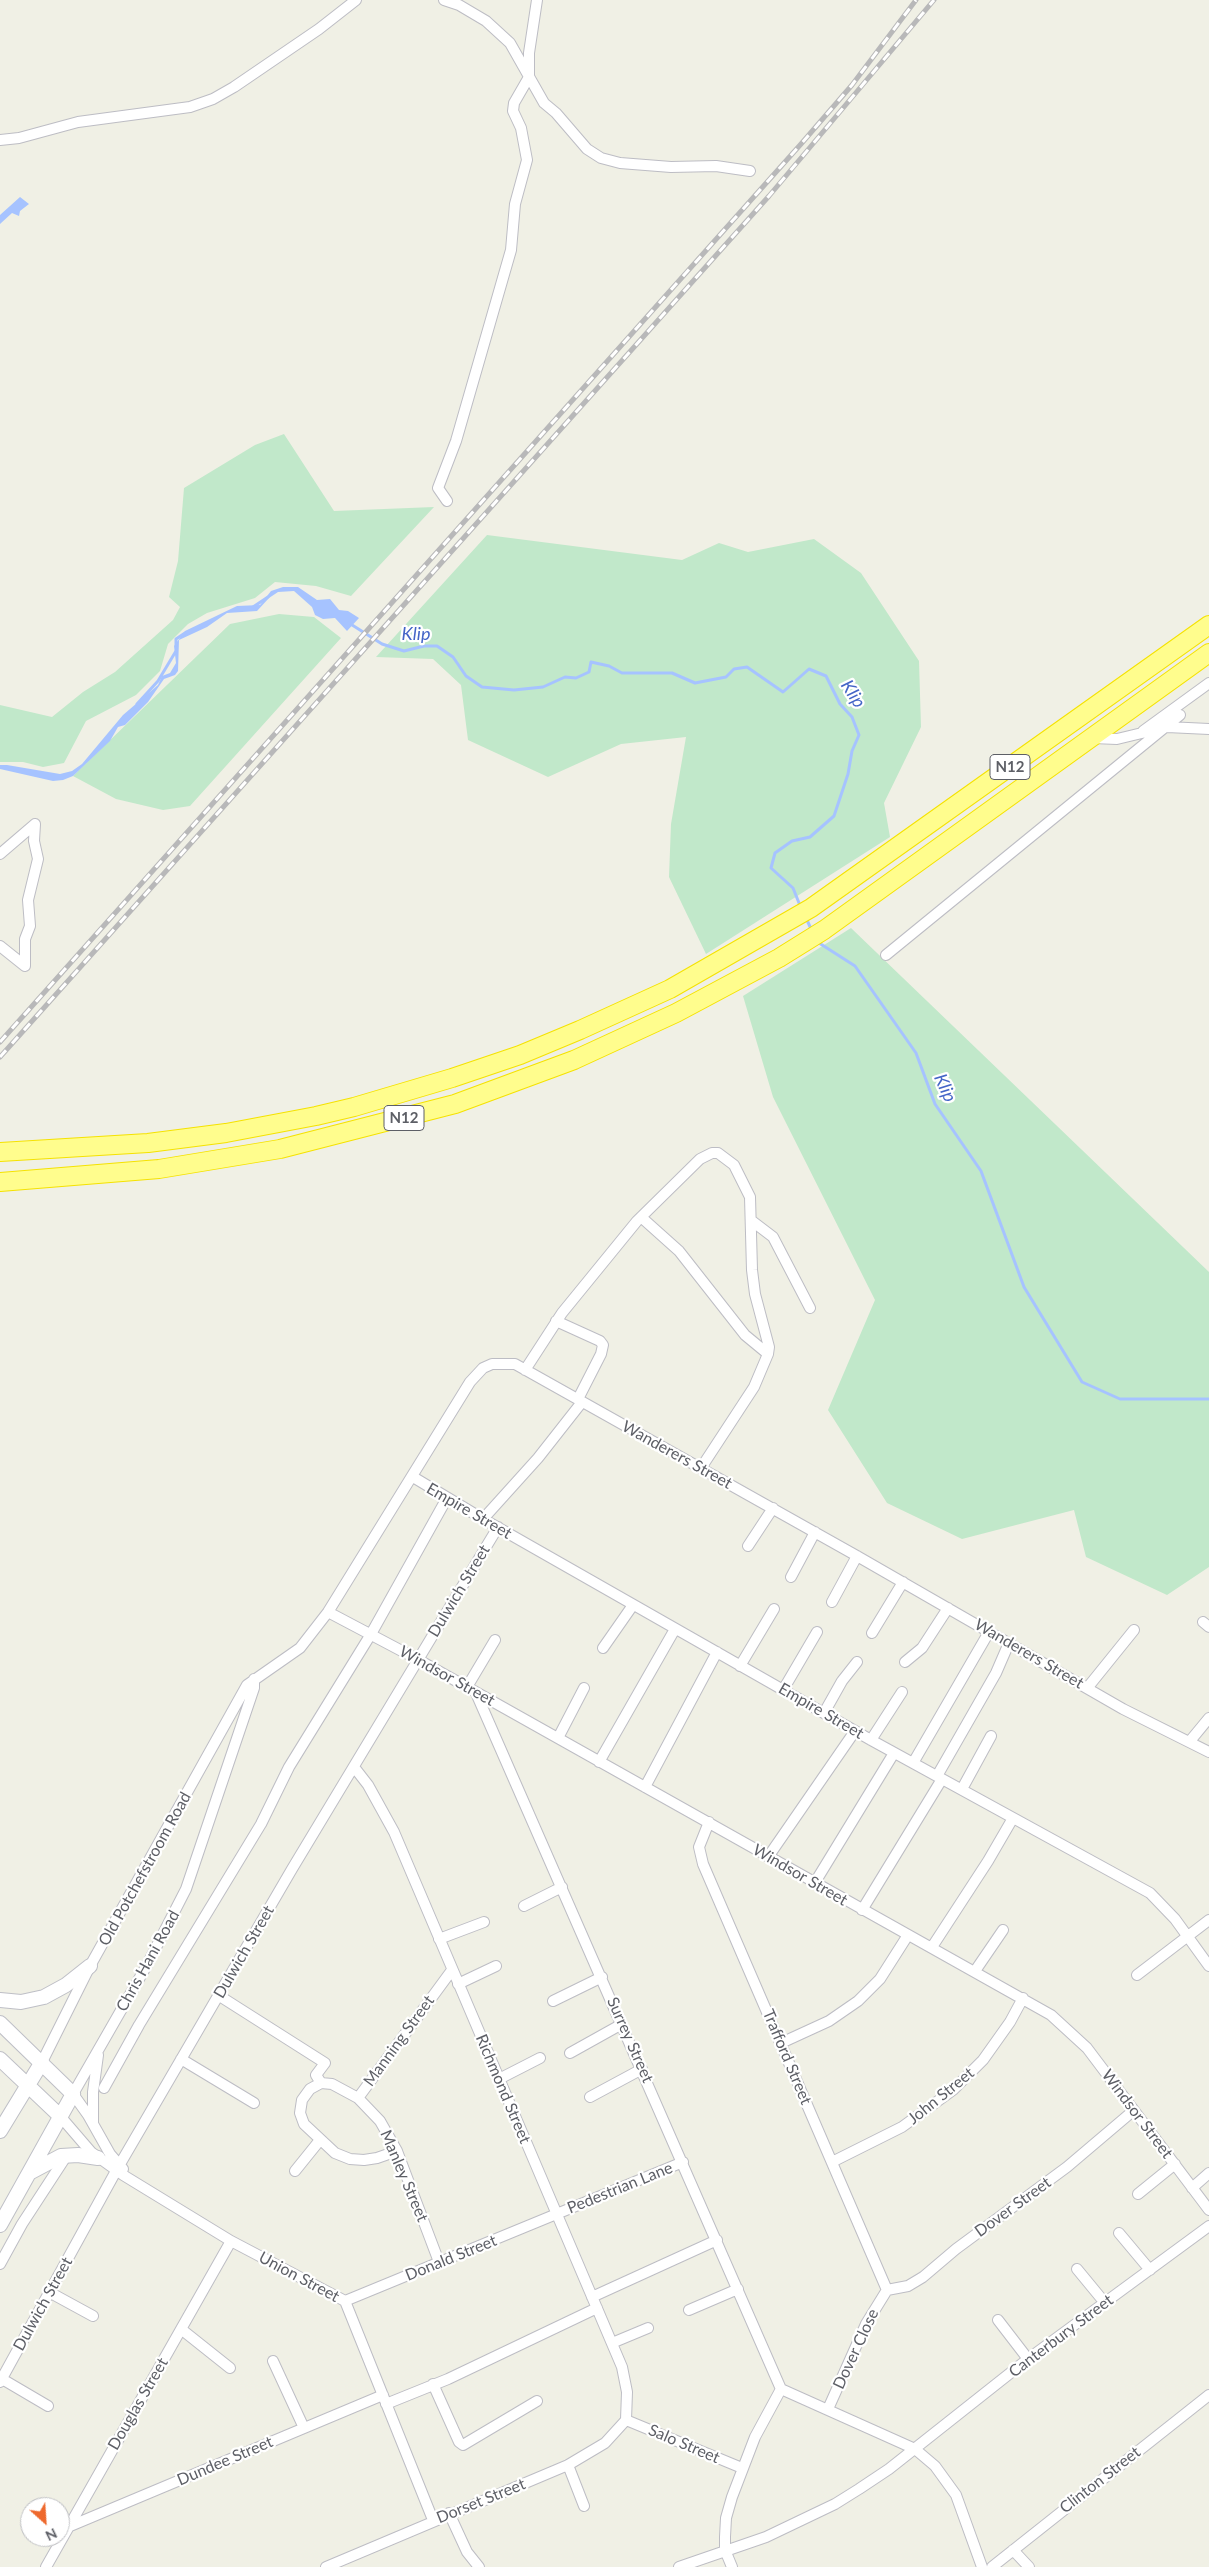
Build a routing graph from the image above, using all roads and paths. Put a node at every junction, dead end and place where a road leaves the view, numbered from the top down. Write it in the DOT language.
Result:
graph roads {
  1 [pos="356,0"];
  2 [pos="444,0"];
  3 [pos="537,0"];
  4 [pos="529,77"];
  5 [pos="0,140"];
  6 [pos="750,170"];
  7 [pos="448,501"];
  8 [pos="1209,625"];
  9 [pos="1209,653"];
  10 [pos="1209,683"];
  11 [pos="1180,715"];
  12 [pos="1166,727"];
  13 [pos="1209,729"];
  14 [pos="1140,734"];
  15 [pos="1092,738"];
  16 [pos="0,854"];
  17 [pos="0,946"];
  18 [pos="886,955"];
  19 [pos="0,1152"];
  20 [pos="0,1182"];
  21 [pos="641,1217"];
  22 [pos="752,1221"];
  23 [pos="810,1308"];
  24 [pos="556,1321"];
  25 [pos="768,1354"];
  26 [pos="525,1370"];
  27 [pos="580,1401"];
  28 [pos="701,1468"];
  29 [pos="413,1477"];
  30 [pos="446,1498"];
  31 [pos="773,1508"];
  32 [pos="483,1520"];
  33 [pos="498,1527"];
  34 [pos="815,1532"];
  35 [pos="748,1546"];
  36 [pos="857,1556"];
  37 [pos="791,1576"];
  38 [pos="903,1582"];
  39 [pos="832,1602"];
  40 [pos="633,1605"];
  41 [pos="948,1608"];
  42 [pos="774,1609"];
  43 [pos="328,1612"];
  44 [pos="675,1629"];
  45 [pos="1134,1630"];
  46 [pos="817,1632"];
  47 [pos="872,1632"];
  48 [pos="989,1632"];
  49 [pos="371,1634"];
  50 [pos="495,1640"];
  51 [pos="1009,1644"];
  52 [pos="603,1648"];
  53 [pos="717,1652"];
  54 [pos="418,1659"];
  55 [pos="857,1662"];
  56 [pos="905,1662"];
  57 [pos="740,1666"];
  58 [pos="254,1679"];
  59 [pos="584,1688"];
  60 [pos="1088,1688"];
  61 [pos="472,1690"];
  62 [pos="783,1690"];
  63 [pos="902,1692"];
  64 [pos="824,1713"];
  65 [pos="1209,1718"];
  66 [pos="855,1731"];
  67 [pos="991,1736"];
  68 [pos="558,1738"];
  69 [pos="871,1740"];
  70 [pos="1190,1741"];
  71 [pos="1209,1752"];
  72 [pos="894,1753"];
  73 [pos="599,1762"];
  74 [pos="913,1763"];
  75 [pos="354,1767"];
  76 [pos="940,1778"];
  77 [pos="644,1787"];
  78 [pos="962,1789"];
  79 [pos="1013,1818"];
  80 [pos="709,1822"];
  81 [pos="768,1857"];
  82 [pos="814,1884"];
  83 [pos="562,1887"];
  84 [pos="524,1906"];
  85 [pos="862,1910"];
  86 [pos="1209,1920"];
  87 [pos="484,1922"];
  88 [pos="1003,1930"];
  89 [pos="908,1935"];
  90 [pos="1186,1935"];
  91 [pos="439,1939"];
  92 [pos="932,1947"];
  93 [pos="90,1966"];
  94 [pos="496,1966"];
  95 [pos="1209,1966"];
  96 [pos="452,1970"];
  97 [pos="975,1971"];
  98 [pos="1137,1975"];
  99 [pos="602,1977"];
  100 [pos="458,1984"];
  101 [pos="218,1995"];
  102 [pos="1022,1998"];
  103 [pos="0,2000"];
  104 [pos="553,2001"];
  105 [pos="0,2023"];
  106 [pos="622,2024"];
  107 [pos="781,2043"];
  108 [pos="99,2049"];
  109 [pos="570,2053"];
  110 [pos="540,2058"];
  111 [pos="0,2059"];
  112 [pos="181,2059"];
  113 [pos="42,2062"];
  114 [pos="642,2069"];
  115 [pos="499,2079"];
  116 [pos="321,2083"];
  117 [pos="29,2085"];
  118 [pos="104,2088"];
  119 [pos="73,2094"];
  120 [pos="590,2097"];
  121 [pos="358,2098"];
  122 [pos="254,2103"];
  123 [pos="1133,2110"];
  124 [pos="60,2116"];
  125 [pos="93,2123"];
  126 [pos="0,2131"];
  127 [pos="320,2140"];
  128 [pos="397,2151"];
  129 [pos="67,2155"];
  130 [pos="98,2158"];
  131 [pos="683,2162"];
  132 [pos="832,2162"];
  133 [pos="1175,2164"];
  134 [pos="118,2168"];
  135 [pos="294,2171"];
  136 [pos="1209,2173"];
  137 [pos="29,2174"];
  138 [pos="1192,2188"];
  139 [pos="1138,2194"];
  140 [pos="1209,2210"];
  141 [pos="556,2214"];
  142 [pos="0,2225"];
  143 [pos="1209,2226"];
  144 [pos="1119,2233"];
  145 [pos="717,2240"];
  146 [pos="231,2241"];
  147 [pos="439,2262"];
  148 [pos="0,2264"];
  149 [pos="1077,2269"];
  150 [pos="1150,2270"];
  151 [pos="738,2289"];
  152 [pos="887,2290"];
  153 [pos="49,2292"];
  154 [pos="592,2297"];
  155 [pos="345,2301"];
  156 [pos="1105,2304"];
  157 [pos="597,2308"];
  158 [pos="688,2310"];
  159 [pos="93,2316"];
  160 [pos="998,2320"];
  161 [pos="648,2328"];
  162 [pos="181,2329"];
  163 [pos="612,2343"];
  164 [pos="1028,2360"];
  165 [pos="273,2361"];
  166 [pos="230,2368"];
  167 [pos="1,2380"];
  168 [pos="434,2384"];
  169 [pos="781,2389"];
  170 [pos="1209,2395"];
  171 [pos="384,2399"];
  172 [pos="537,2401"];
  173 [pos="48,2406"];
  174 [pos="828,2409"];
  175 [pos="626,2420"];
  176 [pos="304,2428"];
  177 [pos="915,2449"];
  178 [pos="568,2465"];
  179 [pos="742,2468"];
  180 [pos="584,2506"];
  181 [pos="449,2514"];
  182 [pos="433,2520"];
  183 [pos="70,2523"];
  184 [pos="70,2526"];
  185 [pos="57,2547"];
  186 [pos="725,2550"];
  187 [pos="1013,2550"];
  188 [pos="46,2567"];
  189 [pos="326,2567"];
  190 [pos="479,2567"];
  191 [pos="679,2567"];
  192 [pos="732,2567"];
  193 [pos="982,2567"];
  194 [pos="992,2567"];
  195 [pos="1029,2567"];
  1 -- 5 [label="street"];
  2 -- 4 [label="street"];
  3 -- 4 [label="street"];
  4 -- 6 [label="street"];
  4 -- 7 [label="street"];
  8 -- 19 [label="highway, N12"];
  9 -- 15 [label="highway, N12"];
  10 -- 14 [label="street"];
  11 -- 12 [label="street"];
  12 -- 13 [label="street"];
  12 -- 14 [label="street"];
  12 -- 18 [label="street"];
  14 -- 15 [label="street"];
  15 -- 20 [label="highway, N12"];
  16 -- 17 [label="street"];
  21 -- 22 [label="street"];
  21 -- 24 [label="street"];
  21 -- 25 [label="street"];
  22 -- 23 [label="street"];
  22 -- 25 [label="street"];
  24 -- 26 [label="street"];
  24 -- 27 [label="street"];
  25 -- 28 [label="street"];
  26 -- 27 [label="street, Wanderers Street"];
  26 -- 29 [label="street, Wanderers Street"];
  27 -- 28 [label="street, Wanderers Street"];
  27 -- 32 [label="street"];
  28 -- 31 [label="street, Wanderers Street"];
  29 -- 30 [label="street, Empire Street"];
  29 -- 43 [label="street, Wanderers Street"];
  30 -- 32 [label="street, Empire Street"];
  30 -- 49 [label="street"];
  31 -- 34 [label="street, Wanderers Street"];
  31 -- 35 [label="street"];
  32 -- 33 [label="street, Empire Street"];
  33 -- 40 [label="street, Empire Street"];
  33 -- 54 [label="street, Dulwich Street"];
  34 -- 36 [label="street, Wanderers Street"];
  34 -- 37 [label="street"];
  36 -- 38 [label="street, Wanderers Street"];
  36 -- 39 [label="street"];
  38 -- 41 [label="street, Wanderers Street"];
  38 -- 47 [label="street"];
  40 -- 44 [label="street, Empire Street"];
  40 -- 52 [label="street"];
  41 -- 48 [label="street, Wanderers Street"];
  41 -- 56 [label="street"];
  42 -- 57 [label="street"];
  43 -- 49 [label="street, Windsor Street"];
  43 -- 58 [label="street, Wanderers Street"];
  44 -- 53 [label="street, Empire Street"];
  44 -- 73 [label="street"];
  45 -- 60 [label="street"];
  46 -- 62 [label="street"];
  48 -- 51 [label="street, Wanderers Street"];
  48 -- 74 [label="street"];
  49 -- 54 [label="street, Windsor Street"];
  49 -- 118 [label="street"];
  50 -- 61 [label="street"];
  51 -- 60 [label="street, Wanderers Street"];
  51 -- 76 [label="street"];
  53 -- 57 [label="street, Empire Street"];
  53 -- 77 [label="street"];
  54 -- 61 [label="street, Windsor Street"];
  54 -- 75 [label="street, Dulwich Street"];
  55 -- 64 [label="street"];
  57 -- 62 [label="street, Empire Street"];
  58 -- 93 [label="street, Old Potchefstroom Road"];
  58 -- 108 [label="street, Chris Hani Road"];
  59 -- 68 [label="street"];
  60 -- 70 [label="street, Wanderers Street"];
  61 -- 68 [label="street, Windsor Street"];
  61 -- 83 [label="street, Surrey Street"];
  62 -- 64 [label="street, Empire Street"];
  63 -- 69 [label="street"];
  64 -- 66 [label="street, Empire Street"];
  65 -- 70 [label="street"];
  66 -- 69 [label="street, Empire Street"];
  66 -- 81 [label="street"];
  67 -- 78 [label="street"];
  68 -- 73 [label="street, Windsor Street"];
  69 -- 72 [label="street, Empire Street"];
  70 -- 71 [label="street, Wanderers Street"];
  72 -- 74 [label="street, Empire Street"];
  72 -- 82 [label="street"];
  73 -- 77 [label="street, Windsor Street"];
  74 -- 76 [label="street, Empire Street"];
  75 -- 91 [label="street, Richmond Street"];
  75 -- 101 [label="street, Dulwich Street"];
  76 -- 78 [label="street, Empire Street"];
  76 -- 85 [label="street"];
  77 -- 80 [label="street, Windsor Street"];
  78 -- 79 [label="street, Empire Street"];
  79 -- 90 [label="street, Empire Street"];
  79 -- 92 [label="street"];
  80 -- 81 [label="street, Windsor Street"];
  80 -- 107 [label="street, Trafford Street"];
  81 -- 82 [label="street, Windsor Street"];
  82 -- 85 [label="street, Windsor Street"];
  83 -- 84 [label="street"];
  83 -- 99 [label="street, Surrey Street"];
  85 -- 89 [label="street, Windsor Street"];
  86 -- 90 [label="street"];
  87 -- 91 [label="street"];
  88 -- 97 [label="street"];
  89 -- 92 [label="street, Windsor Street"];
  89 -- 107 [label="street"];
  90 -- 95 [label="street, Empire Street"];
  90 -- 98 [label="street"];
  91 -- 96 [label="street, Richmond Street"];
  92 -- 97 [label="street, Windsor Street"];
  93 -- 103 [label="main road"];
  93 -- 113 [label="street, Old Potchefstroom Road"];
  94 -- 100 [label="street"];
  96 -- 100 [label="street, Richmond Street"];
  96 -- 121 [label="street, Manning Street"];
  97 -- 102 [label="street, Windsor Street"];
  99 -- 104 [label="street"];
  99 -- 106 [label="street, Surrey Street"];
  100 -- 115 [label="street, Richmond Street"];
  101 -- 112 [label="street, Dulwich Street"];
  101 -- 116 [label="street"];
  102 -- 123 [label="street, Windsor Street"];
  102 -- 132 [label="street, John Street"];
  105 -- 113 [label="main road"];
  106 -- 109 [label="street"];
  106 -- 114 [label="street, Surrey Street"];
  107 -- 132 [label="street, Trafford Street"];
  108 -- 119 [label="street, Chris Hani Road"];
  108 -- 125 [label="street"];
  110 -- 115 [label="street"];
  111 -- 117 [label="main road"];
  112 -- 122 [label="street"];
  112 -- 134 [label="street, Dulwich Street"];
  113 -- 117 [label="main road"];
  113 -- 119 [label="main road"];
  114 -- 120 [label="street"];
  114 -- 131 [label="street, Surrey Street"];
  115 -- 141 [label="street, Richmond Street"];
  116 -- 121 [label="street, Manning Street"];
  116 -- 127 [label="street"];
  117 -- 124 [label="main road"];
  117 -- 126 [label="main road"];
  119 -- 124 [label="main road, Chris Hani Road"];
  119 -- 125 [label="street, Union Street"];
  121 -- 128 [label="street, Manley Street"];
  123 -- 133 [label="street, Windsor Street"];
  123 -- 152 [label="street, Dover Street"];
  124 -- 130 [label="street, Union Street"];
  124 -- 137 [label="main road, Chris Hani Road"];
  125 -- 134 [label="street, Union Street"];
  127 -- 128 [label="street"];
  127 -- 135 [label="street"];
  128 -- 147 [label="street, Manley Street"];
  129 -- 130 [label="main road"];
  129 -- 137 [label="main road"];
  129 -- 148 [label="street"];
  130 -- 134 [label="street, Union Street"];
  131 -- 141 [label="street, Pedestrian Lane"];
  131 -- 145 [label="street, Surrey Street"];
  132 -- 152 [label="street, Trafford Street"];
  133 -- 138 [label="street, Windsor Street"];
  133 -- 139 [label="street"];
  134 -- 146 [label="street, Union Street"];
  134 -- 153 [label="street, Dulwich Street"];
  136 -- 138 [label="street"];
  137 -- 142 [label="main road, Chris Hani Road"];
  138 -- 140 [label="street, Windsor Street"];
  141 -- 147 [label="street, Donald Street"];
  141 -- 154 [label="street, Richmond Street"];
  143 -- 150 [label="street, Canterbury Street"];
  144 -- 150 [label="street"];
  145 -- 151 [label="street, Surrey Street"];
  145 -- 154 [label="street"];
  146 -- 155 [label="street, Union Street"];
  146 -- 162 [label="street, Douglas Street"];
  147 -- 155 [label="street, Donald Street"];
  149 -- 156 [label="street"];
  150 -- 156 [label="street, Canterbury Street"];
  151 -- 158 [label="street"];
  151 -- 169 [label="street, Surrey Street"];
  152 -- 174 [label="street, Dover Close"];
  153 -- 159 [label="street"];
  153 -- 167 [label="street, Dulwich Street"];
  154 -- 157 [label="street, Richmond Street"];
  155 -- 171 [label="street, Union Street"];
  156 -- 164 [label="street, Canterbury Street"];
  157 -- 163 [label="street, Richmond Street"];
  157 -- 168 [label="street, Dundee Street"];
  160 -- 164 [label="street"];
  161 -- 163 [label="street"];
  162 -- 166 [label="street"];
  162 -- 183 [label="street, Douglas Street"];
  163 -- 175 [label="street, Richmond Street"];
  164 -- 177 [label="street, Canterbury Street"];
  165 -- 176 [label="street"];
  167 -- 173 [label="street"];
  168 -- 171 [label="street, Dundee Street"];
  168 -- 172 [label="street"];
  169 -- 174 [label="street"];
  169 -- 179 [label="street"];
  170 -- 187 [label="street, Clinton Street"];
  171 -- 176 [label="street, Dundee Street"];
  171 -- 182 [label="street, Union Street"];
  174 -- 177 [label="street"];
  175 -- 178 [label="street, Dorset Street"];
  175 -- 179 [label="street, Salo Street"];
  176 -- 184 [label="street, Dundee Street"];
  177 -- 186 [label="street, Canterbury Street"];
  177 -- 193 [label="street"];
  178 -- 180 [label="street"];
  178 -- 181 [label="street, Dorset Street"];
  179 -- 186 [label="street"];
  181 -- 182 [label="street, Dorset Street"];
  181 -- 190 [label="street"];
  182 -- 189 [label="street, Dorset Street"];
  185 -- 188 [label="street, Douglas Street"];
  186 -- 191 [label="street, Canterbury Street"];
  186 -- 192 [label="street"];
  187 -- 194 [label="street, Clinton Street"];
  187 -- 195 [label="street"];
}
